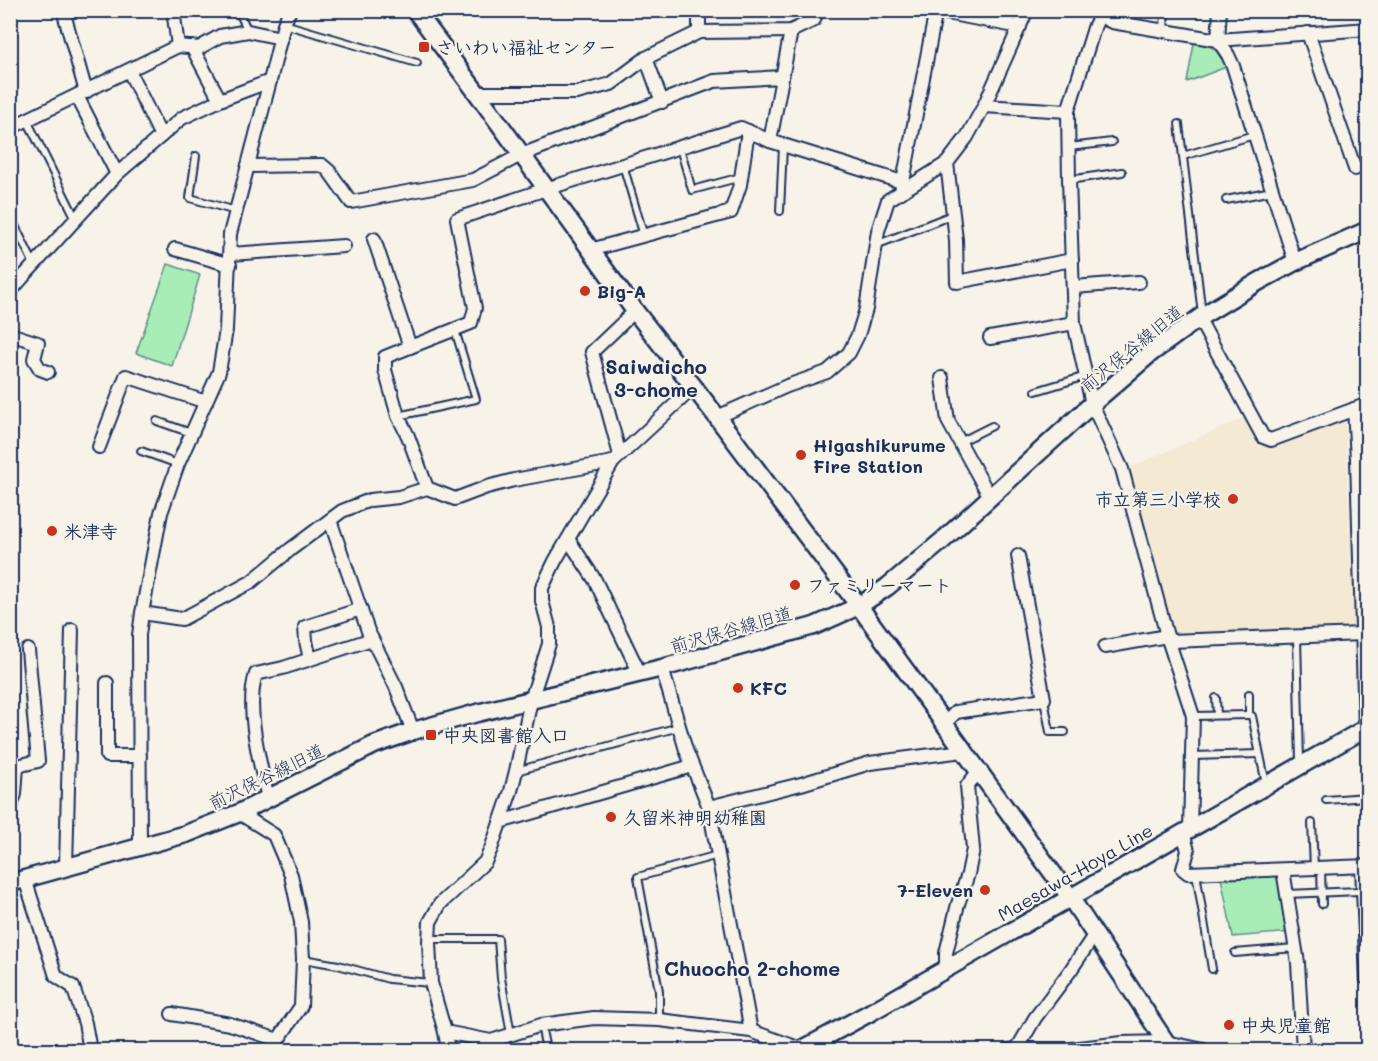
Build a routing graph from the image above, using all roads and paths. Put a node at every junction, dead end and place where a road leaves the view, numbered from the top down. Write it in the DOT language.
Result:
graph roads {
  1 [pos="63,10"];
  2 [pos="173,10"];
  3 [pos="238,10"];
  4 [pos="290,10"];
  5 [pos="415,10"];
  6 [pos="699,10"];
  7 [pos="817,10"];
  8 [pos="1027,10"];
  9 [pos="1165,10"];
  10 [pos="1220,10"];
  11 [pos="936,11"];
  12 [pos="1101,12"];
  13 [pos="284,24"];
  14 [pos="1020,27"];
  15 [pos="1368,29"];
  16 [pos="791,30"];
  17 [pos="1164,30"];
  18 [pos="248,31"];
  19 [pos="699,32"];
  20 [pos="1308,33"];
  21 [pos="281,38"];
  22 [pos="1218,40"];
  23 [pos="178,46"];
  24 [pos="192,47"];
  25 [pos="646,58"];
  26 [pos="417,63"];
  27 [pos="129,71"];
  28 [pos="782,77"];
  29 [pos="270,81"];
  30 [pos="477,93"];
  31 [pos="81,94"];
  32 [pos="220,100"];
  33 [pos="662,102"];
  34 [pos="984,106"];
  35 [pos="1068,111"];
  36 [pos="27,120"];
  37 [pos="1179,124"];
  38 [pos="10,128"];
  39 [pos="748,131"];
  40 [pos="1255,135"];
  41 [pos="161,136"];
  42 [pos="770,141"];
  43 [pos="1112,142"];
  44 [pos="783,145"];
  45 [pos="680,147"];
  46 [pos="1069,147"];
  47 [pos="521,155"];
  48 [pos="196,156"];
  49 [pos="1183,156"];
  50 [pos="947,163"];
  51 [pos="623,165"];
  52 [pos="248,166"];
  53 [pos="1355,169"];
  54 [pos="1122,172"];
  55 [pos="117,174"];
  56 [pos="741,177"];
  57 [pos="1069,180"];
  58 [pos="901,187"];
  59 [pos="546,189"];
  60 [pos="1273,190"];
  61 [pos="1226,200"];
  62 [pos="236,211"];
  63 [pos="780,212"];
  64 [pos="952,215"];
  65 [pos="10,216"];
  66 [pos="76,219"];
  67 [pos="1368,230"];
  68 [pos="644,236"];
  69 [pos="374,239"];
  70 [pos="876,245"];
  71 [pos="344,246"];
  72 [pos="175,249"];
  73 [pos="590,250"];
  74 [pos="230,259"];
  75 [pos="1072,260"];
  76 [pos="1295,262"];
  77 [pos="34,265"];
  78 [pos="1139,282"];
  79 [pos="1073,287"];
  80 [pos="10,292"];
  81 [pos="634,311"];
  82 [pos="1200,317"];
  83 [pos="1074,323"];
  84 [pos="455,330"];
  85 [pos="10,334"];
  86 [pos="990,338"];
  87 [pos="410,347"];
  88 [pos="48,372"];
  89 [pos="1086,376"];
  90 [pos="942,378"];
  91 [pos="694,387"];
  92 [pos="1036,391"];
  93 [pos="206,402"];
  94 [pos="1092,404"];
  95 [pos="1368,404"];
  96 [pos="1354,409"];
  97 [pos="398,416"];
  98 [pos="717,417"];
  99 [pos="157,421"];
  100 [pos="992,426"];
  101 [pos="192,434"];
  102 [pos="960,442"];
  103 [pos="99,447"];
  104 [pos="141,451"];
  105 [pos="617,458"];
  106 [pos="178,464"];
  107 [pos="427,488"];
  108 [pos="990,497"];
  109 [pos="330,520"];
  110 [pos="568,539"];
  111 [pos="1018,556"];
  112 [pos="1364,575"];
  113 [pos="859,606"];
  114 [pos="361,609"];
  115 [pos="142,614"];
  116 [pos="72,630"];
  117 [pos="1363,634"];
  118 [pos="1297,637"];
  119 [pos="372,639"];
  120 [pos="1169,639"];
  121 [pos="1105,647"];
  122 [pos="28,650"];
  123 [pos="310,659"];
  124 [pos="662,668"];
  125 [pos="640,674"];
  126 [pos="107,683"];
  127 [pos="1249,694"];
  128 [pos="1216,698"];
  129 [pos="1044,699"];
  130 [pos="531,700"];
  131 [pos="1217,715"];
  132 [pos="1249,715"];
  133 [pos="1193,716"];
  134 [pos="944,724"];
  135 [pos="679,727"];
  136 [pos="1366,728"];
  137 [pos="412,731"];
  138 [pos="1065,732"];
  139 [pos="963,751"];
  140 [pos="1259,754"];
  141 [pos="140,756"];
  142 [pos="1193,756"];
  143 [pos="1300,765"];
  144 [pos="692,766"];
  145 [pos="516,771"];
  146 [pos="978,772"];
  147 [pos="1266,784"];
  148 [pos="1367,797"];
  149 [pos="268,798"];
  150 [pos="1326,800"];
  151 [pos="709,807"];
  152 [pos="1367,808"];
  153 [pos="10,809"];
  154 [pos="239,813"];
  155 [pos="1368,820"];
  156 [pos="500,822"];
  157 [pos="1312,823"];
  158 [pos="1186,830"];
  159 [pos="140,847"];
  160 [pos="718,855"];
  161 [pos="66,867"];
  162 [pos="1363,867"];
  163 [pos="1318,868"];
  164 [pos="1283,870"];
  165 [pos="1196,873"];
  166 [pos="18,881"];
  167 [pos="1360,891"];
  168 [pos="1322,893"];
  169 [pos="1287,894"];
  170 [pos="1070,897"];
  171 [pos="1322,904"];
  172 [pos="1095,934"];
  173 [pos="429,939"];
  174 [pos="1296,948"];
  175 [pos="1235,953"];
  176 [pos="303,958"];
  177 [pos="946,969"];
  178 [pos="1212,969"];
  179 [pos="1364,980"];
  180 [pos="431,983"];
  181 [pos="172,1014"];
  182 [pos="659,1020"];
  183 [pos="541,1025"];
  184 [pos="751,1031"];
  185 [pos="445,1032"];
  186 [pos="511,1034"];
  187 [pos="492,1046"];
  188 [pos="1168,1046"];
  189 [pos="90,1050"];
  190 [pos="448,1050"];
  191 [pos="546,1050"];
  192 [pos="803,1050"];
  193 [pos="1012,1050"];
  194 [pos="1204,1050"];
  195 [pos="1303,1050"];
  1 -- 31 [label="street"];
  2 -- 23 [label="street"];
  3 -- 18 [label="lane"];
  4 -- 13 [label="street"];
  5 -- 30 [label="street"];
  6 -- 19 [label="street"];
  7 -- 16 [label="street"];
  8 -- 14 [label="street"];
  9 -- 17 [label="lane"];
  10 -- 22 [label="street"];
  11 -- 14 [label="street"];
  11 -- 58 [label="street"];
  12 -- 17 [label="street"];
  12 -- 35 [label="street"];
  13 -- 21 [label="street"];
  13 -- 26 [label="lane"];
  14 -- 34 [label="street"];
  15 -- 20 [label="street"];
  16 -- 19 [label="street"];
  16 -- 28 [label="street"];
  17 -- 22 [label="street"];
  18 -- 21 [label="street"];
  18 -- 24 [label="street"];
  19 -- 25 [label="street"];
  20 -- 22 [label="street"];
  20 -- 53 [label="street"];
  21 -- 29 [label="street"];
  22 -- 40 [label="street"];
  23 -- 24 [label="street"];
  23 -- 27 [label="street"];
  24 -- 32 [label="street"];
  25 -- 30 [label="street"];
  25 -- 33 [label="street"];
  27 -- 31 [label="street"];
  27 -- 41 [label="street"];
  28 -- 33 [label="street"];
  28 -- 42 [label="street"];
  29 -- 32 [label="street"];
  29 -- 52 [label="street"];
  30 -- 47 [label="street"];
  31 -- 36 [label="street"];
  31 -- 55 [label="street"];
  32 -- 41 [label="street"];
  33 -- 47 [label="street"];
  34 -- 35 [label="street"];
  34 -- 50 [label="street"];
  35 -- 46 [label="street"];
  36 -- 38 [label="street"];
  36 -- 66 [label="lane"];
  37 -- 49 [label="lane"];
  39 -- 42 [label="street"];
  39 -- 45 [label="street"];
  39 -- 56 [label="street"];
  40 -- 49 [label="lane"];
  40 -- 60 [label="street"];
  41 -- 55 [label="street"];
  42 -- 44 [label="street"];
  43 -- 46 [label="lane"];
  44 -- 58 [label="street"];
  44 -- 63 [label="lane"];
  45 -- 51 [label="street"];
  45 -- 56 [label="lane"];
  46 -- 57 [label="street"];
  47 -- 52 [label="street"];
  47 -- 59 [label="street"];
  48 -- 62 [label="lane"];
  49 -- 82 [label="lane"];
  50 -- 58 [label="street"];
  50 -- 64 [label="street"];
  51 -- 59 [label="street"];
  51 -- 68 [label="lane"];
  52 -- 62 [label="street"];
  54 -- 57 [label="lane"];
  55 -- 66 [label="street"];
  56 -- 68 [label="street"];
  57 -- 75 [label="street"];
  58 -- 70 [label="street"];
  59 -- 73 [label="street"];
  59 -- 84 [label="street"];
  60 -- 61 [label="lane"];
  60 -- 76 [label="street"];
  62 -- 74 [label="street"];
  64 -- 70 [label="lane"];
  64 -- 75 [label="street"];
  65 -- 77 [label="lane"];
  66 -- 77 [label="street"];
  67 -- 76 [label="street, 前沢保谷線旧道"];
  68 -- 73 [label="street"];
  69 -- 87 [label="street"];
  70 -- 98 [label="street"];
  71 -- 74 [label="street"];
  72 -- 74 [label="street"];
  73 -- 81 [label="street"];
  74 -- 93 [label="street"];
  75 -- 79 [label="street"];
  76 -- 82 [label="street, 前沢保谷線旧道"];
  77 -- 80 [label="street"];
  78 -- 79 [label="street"];
  79 -- 83 [label="street"];
  81 -- 91 [label="street"];
  81 -- 105 [label="street"];
  82 -- 94 [label="street, 前沢保谷線旧道"];
  82 -- 96 [label="street"];
  83 -- 86 [label="street"];
  83 -- 89 [label="street"];
  84 -- 87 [label="street"];
  84 -- 97 [label="lane"];
  85 -- 88 [label="street"];
  87 -- 97 [label="street"];
  89 -- 92 [label="lane"];
  89 -- 94 [label="street"];
  90 -- 102 [label="street"];
  91 -- 98 [label="street"];
  91 -- 105 [label="street"];
  93 -- 101 [label="street"];
  93 -- 103 [label="street"];
  94 -- 108 [label="street, 前沢保谷線旧道"];
  94 -- 120 [label="street"];
  95 -- 96 [label="street"];
  96 -- 112 [label="street"];
  97 -- 107 [label="street"];
  98 -- 113 [label="street"];
  99 -- 101 [label="lane"];
  100 -- 102 [label="lane"];
  101 -- 106 [label="street"];
  102 -- 108 [label="street"];
  104 -- 106 [label="lane"];
  105 -- 107 [label="street"];
  105 -- 110 [label="street"];
  106 -- 115 [label="street"];
  107 -- 109 [label="street"];
  108 -- 113 [label="street, 前沢保谷線旧道"];
  109 -- 114 [label="street"];
  109 -- 115 [label="street"];
  110 -- 125 [label="street"];
  110 -- 130 [label="street"];
  111 -- 129 [label="street"];
  112 -- 117 [label="street"];
  113 -- 124 [label="street, 前沢保谷線旧道"];
  113 -- 134 [label="street"];
  114 -- 119 [label="street"];
  114 -- 123 [label="street"];
  115 -- 141 [label="street"];
  116 -- 161 [label="street"];
  117 -- 118 [label="street"];
  117 -- 136 [label="street"];
  118 -- 120 [label="street"];
  118 -- 143 [label="lane"];
  119 -- 123 [label="street"];
  119 -- 137 [label="street"];
  120 -- 121 [label="street"];
  120 -- 133 [label="street"];
  122 -- 153 [label="street"];
  123 -- 149 [label="street"];
  124 -- 125 [label="street, 前沢保谷線旧道"];
  124 -- 135 [label="street"];
  125 -- 130 [label="street, 前沢保谷線旧道"];
  126 -- 141 [label="street"];
  127 -- 132 [label="lane"];
  128 -- 131 [label="lane"];
  129 -- 134 [label="street"];
  129 -- 138 [label="lane"];
  130 -- 137 [label="street, 前沢保谷線旧道"];
  130 -- 145 [label="street"];
  131 -- 132 [label="lane"];
  131 -- 133 [label="lane"];
  132 -- 140 [label="lane"];
  133 -- 142 [label="street"];
  134 -- 139 [label="street"];
  135 -- 144 [label="street"];
  135 -- 145 [label="lane"];
  136 -- 143 [label="street, Maesawa-Hoya Line"];
  136 -- 148 [label="lane"];
  137 -- 149 [label="street, 前沢保谷線旧道"];
  139 -- 146 [label="street"];
  139 -- 151 [label="street"];
  140 -- 142 [label="lane"];
  140 -- 147 [label="lane"];
  141 -- 159 [label="street"];
  142 -- 158 [label="street"];
  143 -- 147 [label="street, Maesawa-Hoya Line"];
  144 -- 151 [label="street"];
  144 -- 156 [label="street"];
  145 -- 156 [label="street"];
  146 -- 170 [label="street"];
  146 -- 177 [label="street"];
  147 -- 158 [label="street, Maesawa-Hoya Line"];
  148 -- 150 [label="lane"];
  148 -- 152 [label="lane"];
  149 -- 154 [label="street, 前沢保谷線旧道"];
  151 -- 160 [label="street"];
  152 -- 155 [label="lane"];
  154 -- 159 [label="street, 前沢保谷線旧道"];
  154 -- 176 [label="street"];
  156 -- 173 [label="street"];
  157 -- 163 [label="lane"];
  158 -- 165 [label="street"];
  158 -- 170 [label="street, Maesawa-Hoya Line"];
  159 -- 161 [label="street, 前沢保谷線旧道"];
  160 -- 182 [label="lane"];
  160 -- 184 [label="street"];
  161 -- 166 [label="street, 前沢保谷線旧道"];
  162 -- 163 [label="street"];
  162 -- 167 [label="lane"];
  163 -- 164 [label="street"];
  163 -- 168 [label="lane"];
  164 -- 165 [label="street"];
  164 -- 169 [label="street"];
  165 -- 178 [label="lane"];
  166 -- 189 [label="street"];
  167 -- 168 [label="lane"];
  167 -- 179 [label="lane"];
  168 -- 169 [label="lane"];
  168 -- 171 [label="lane"];
  169 -- 174 [label="street"];
  170 -- 172 [label="street"];
  170 -- 177 [label="street, Maesawa-Hoya Line"];
  172 -- 188 [label="street"];
  172 -- 193 [label="street"];
  173 -- 180 [label="street"];
  173 -- 186 [label="lane"];
  174 -- 175 [label="lane"];
  174 -- 195 [label="street"];
  176 -- 180 [label="lane"];
  176 -- 181 [label="street"];
  177 -- 192 [label="street, Maesawa-Hoya Line"];
  180 -- 185 [label="street"];
  182 -- 183 [label="street"];
  182 -- 184 [label="street"];
  183 -- 186 [label="street"];
  183 -- 191 [label="lane"];
  184 -- 192 [label="street"];
  185 -- 187 [label="street"];
  185 -- 190 [label="street"];
  186 -- 187 [label="street"];
  188 -- 193 [label="street"];
  188 -- 194 [label="street"];
}
